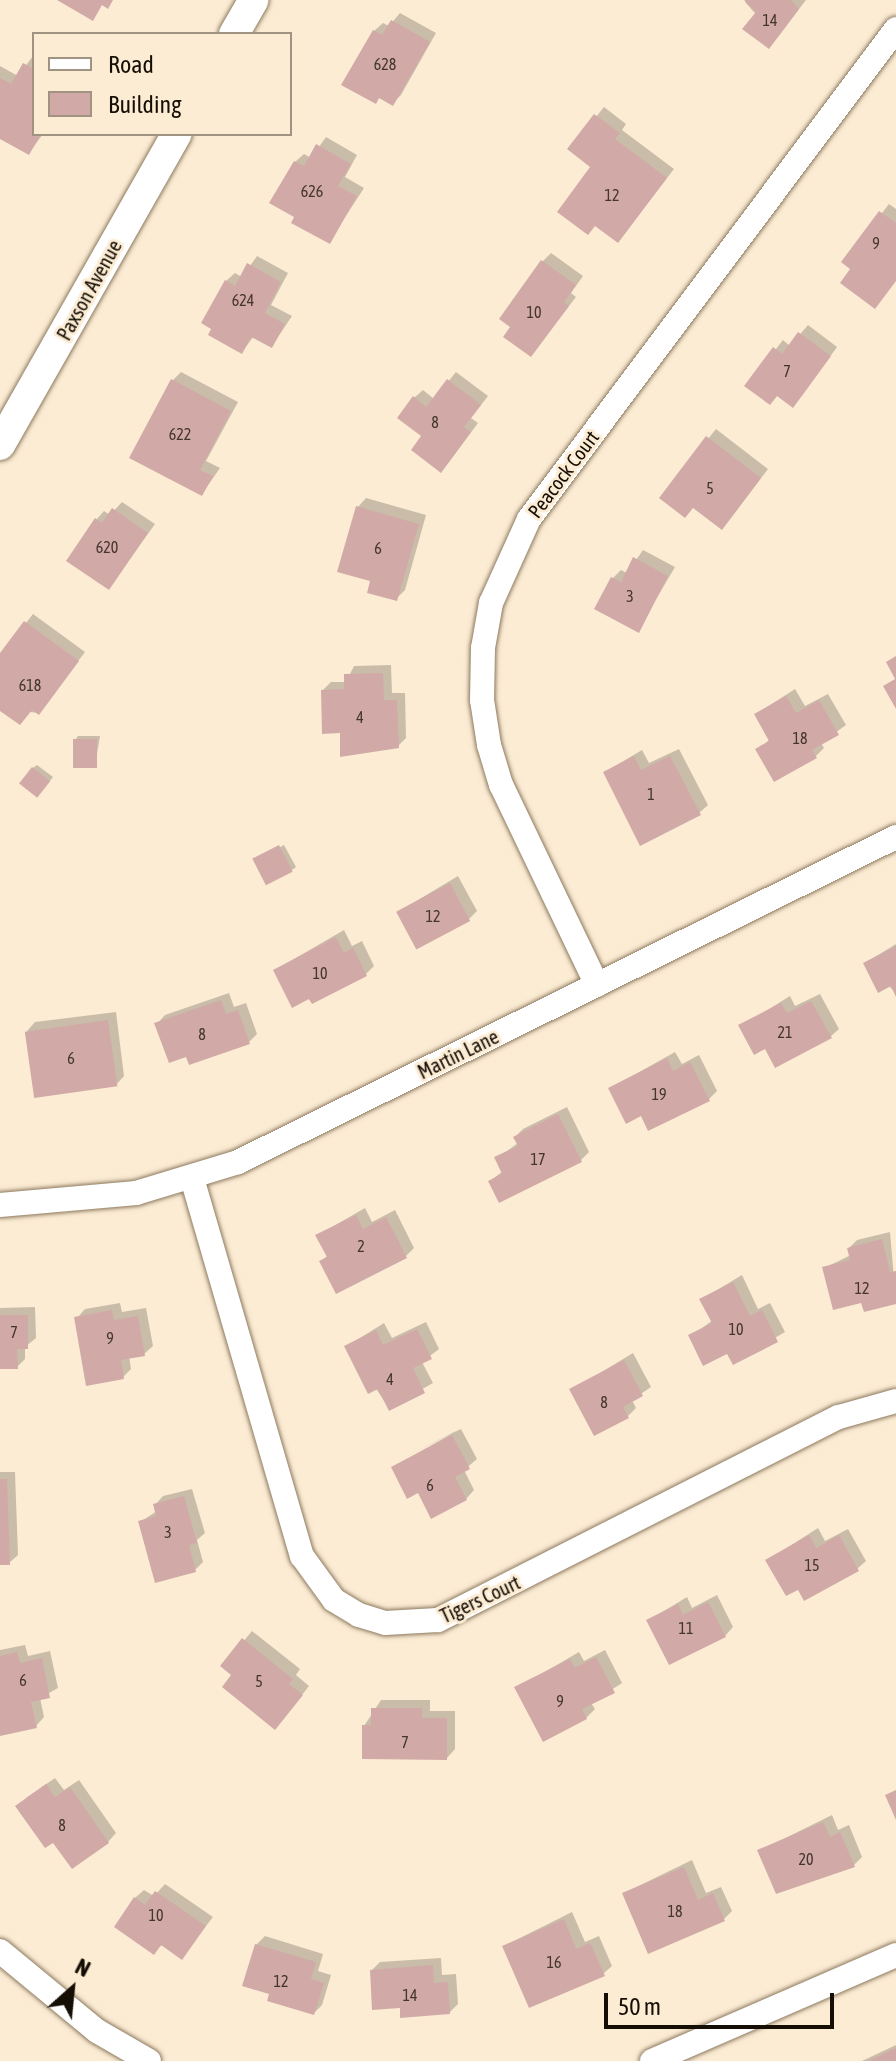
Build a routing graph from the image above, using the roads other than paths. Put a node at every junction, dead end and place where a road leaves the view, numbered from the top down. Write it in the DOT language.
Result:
graph roads {
  1 [pos="254,0"];
  2 [pos="896,29"];
  3 [pos="235,32"];
  4 [pos="176,136"];
  5 [pos="0,445"];
  6 [pos="896,837"];
  7 [pos="597,985"];
  8 [pos="192,1178"];
  9 [pos="0,1205"];
  10 [pos="896,1401"];
  11 [pos="0,1951"];
  12 [pos="896,1955"];
  13 [pos="149,2061"];
  14 [pos="652,2061"];
  1 -- 3 [label="street"];
  2 -- 7 [label="street, Peacock Court"];
  4 -- 5 [label="street, Paxson Avenue"];
  6 -- 7 [label="street, Martin Lane"];
  7 -- 8 [label="street, Martin Lane"];
  8 -- 9 [label="street, Martin Lane"];
  8 -- 10 [label="street, Tigers Court"];
  11 -- 13 [label="street"];
  12 -- 14 [label="street"];
}
